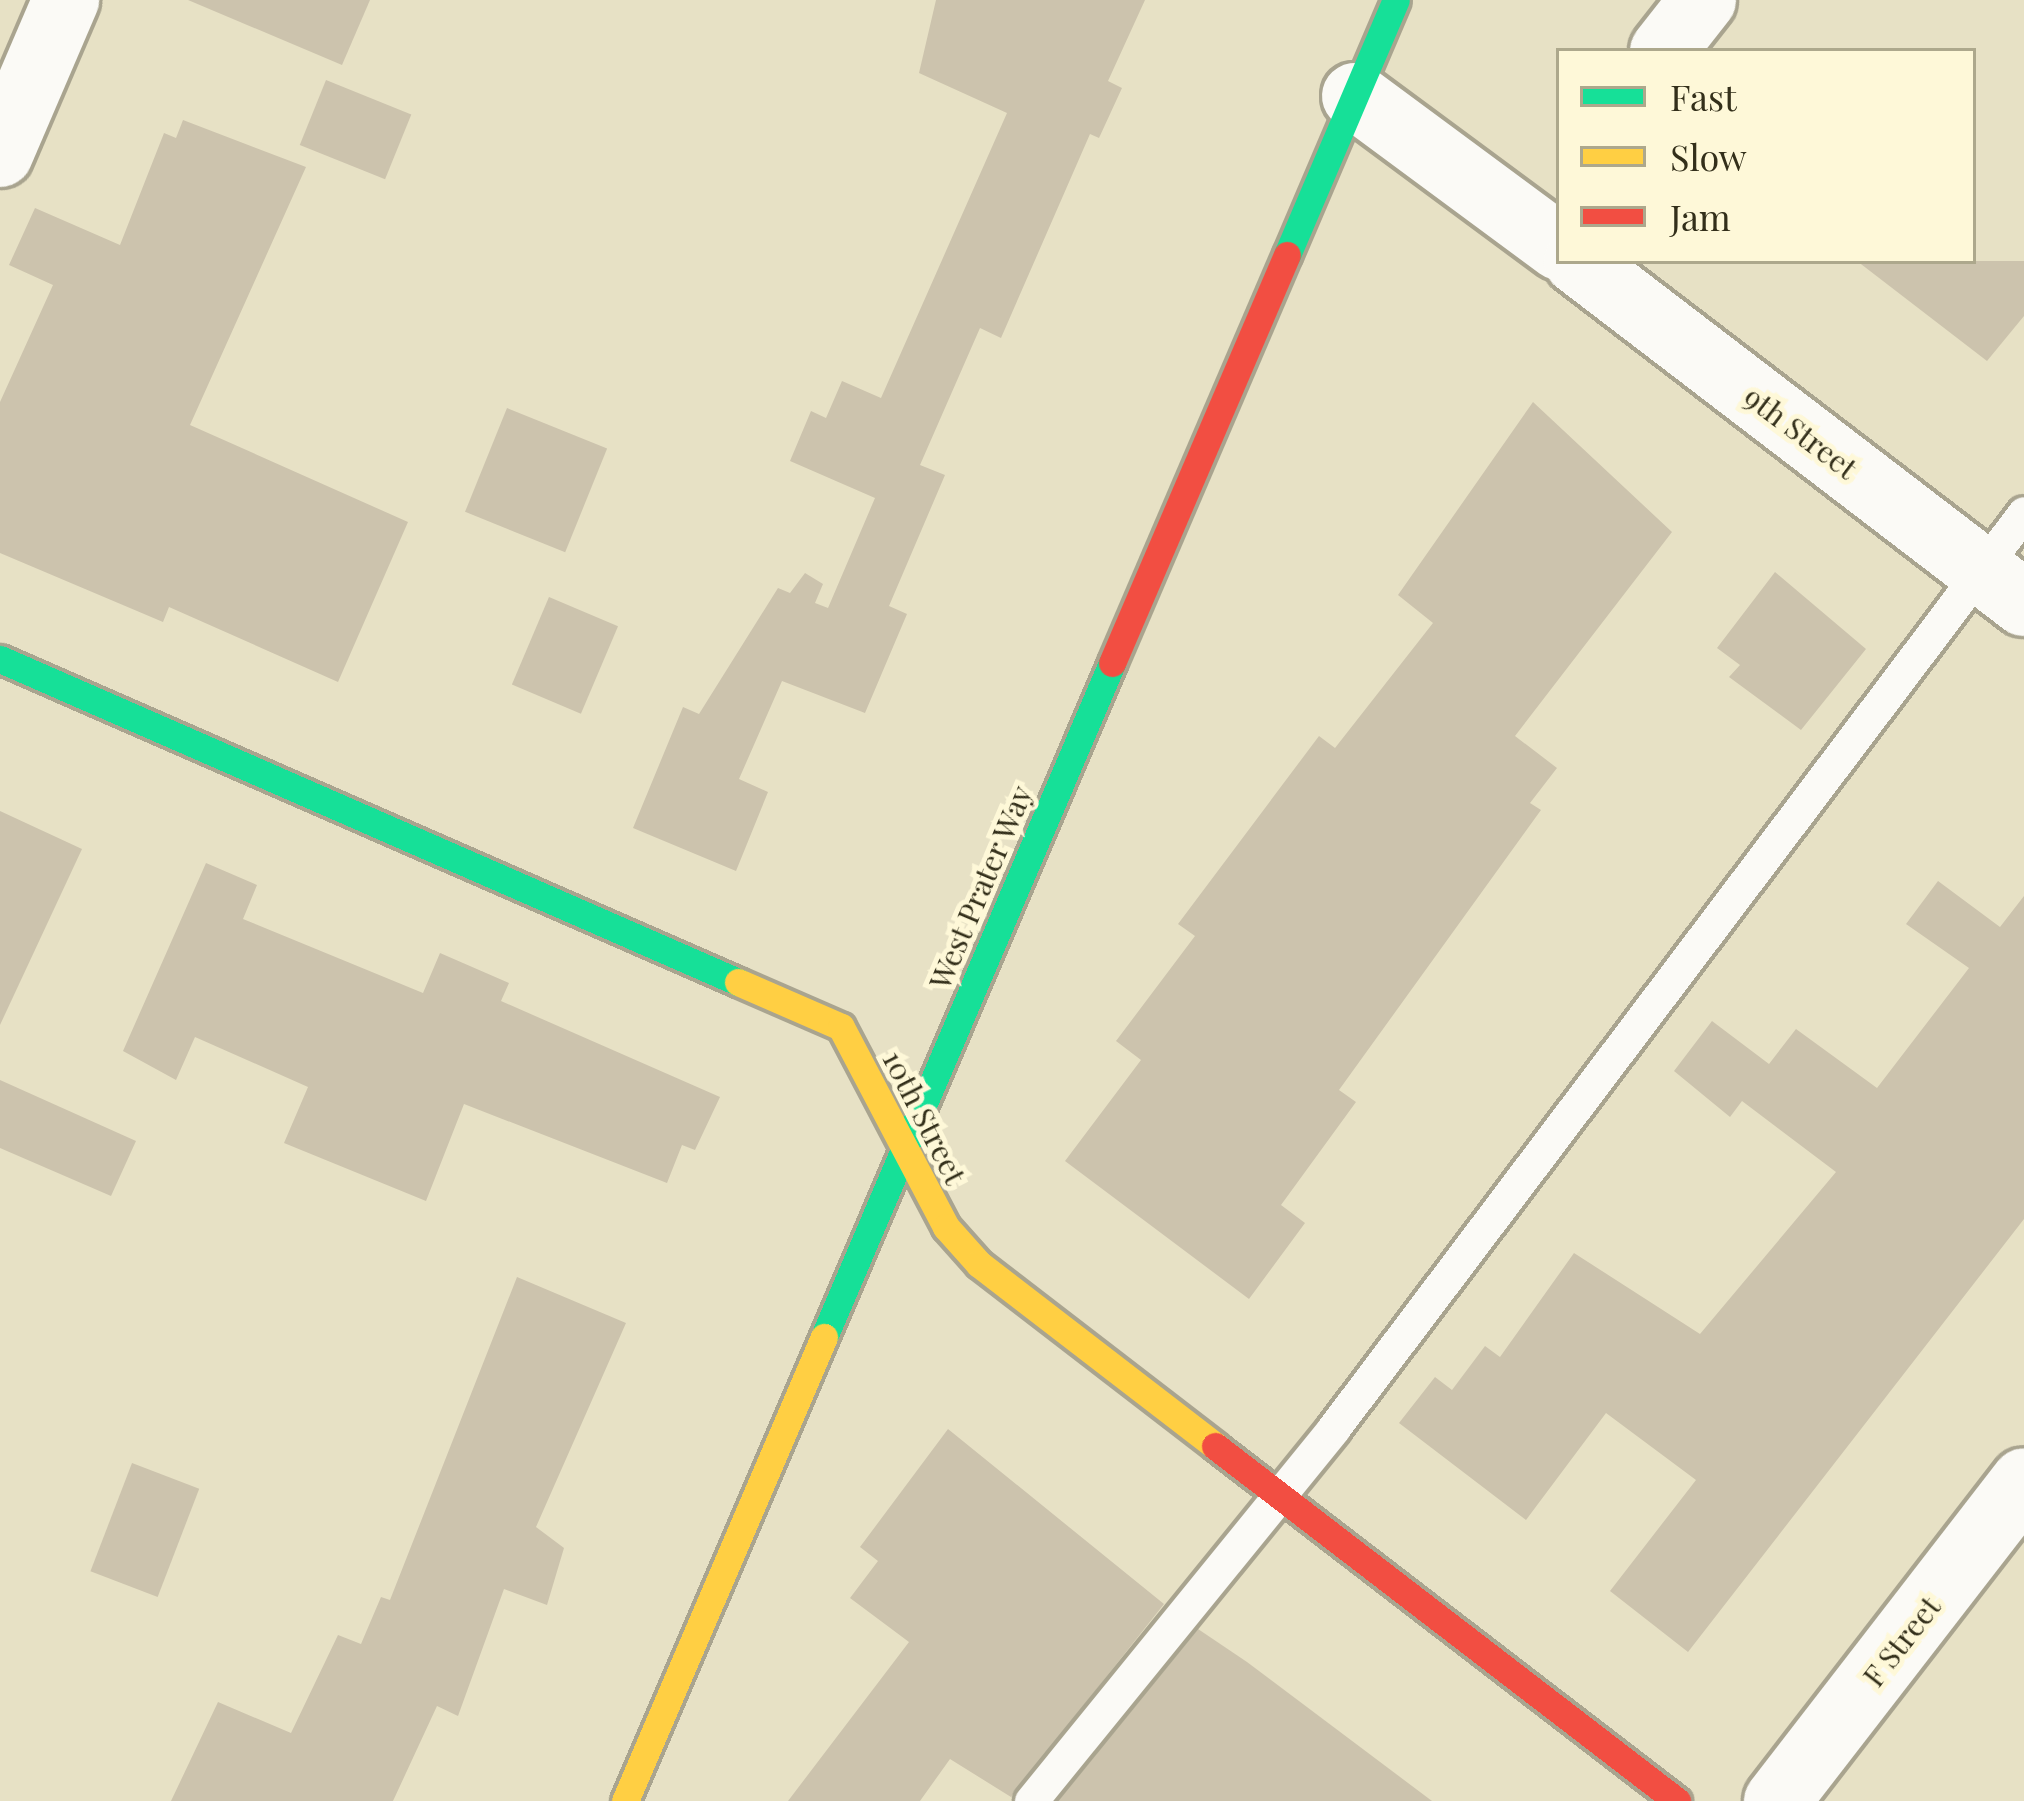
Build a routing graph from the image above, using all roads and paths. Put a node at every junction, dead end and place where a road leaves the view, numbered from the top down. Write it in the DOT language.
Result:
graph roads {
  1 [pos="66,0"];
  2 [pos="1396,0"];
  3 [pos="1702,0"];
  4 [pos="1666,48"];
  5 [pos="1355,96"];
  6 [pos="0,154"];
  7 [pos="1556,230"];
  8 [pos="1599,264"];
  9 [pos="2024,513"];
  10 [pos="2004,588"];
  11 [pos="0,659"];
  12 [pos="905,1149"];
  13 [pos="2024,1480"];
  14 [pos="1276,1493"];
  15 [pos="625,1801"];
  16 [pos="1031,1801"];
  17 [pos="1677,1801"];
  18 [pos="1778,1801"];
  1 -- 6 [label="street"];
  2 -- 5 [label="street, West Prater Way"];
  3 -- 4 [label="street"];
  5 -- 7 [label="street, 9th Street"];
  5 -- 12 [label="street, West Prater Way"];
  8 -- 10 [label="street, 9th Street"];
  9 -- 10 [label="lane"];
  10 -- 14 [label="lane"];
  11 -- 12 [label="street, 10th Street"];
  12 -- 14 [label="street, 10th Street"];
  12 -- 15 [label="street, West Prater Way"];
  13 -- 18 [label="street, F Street"];
  14 -- 16 [label="lane"];
  14 -- 17 [label="street, 10th Street"];
}
